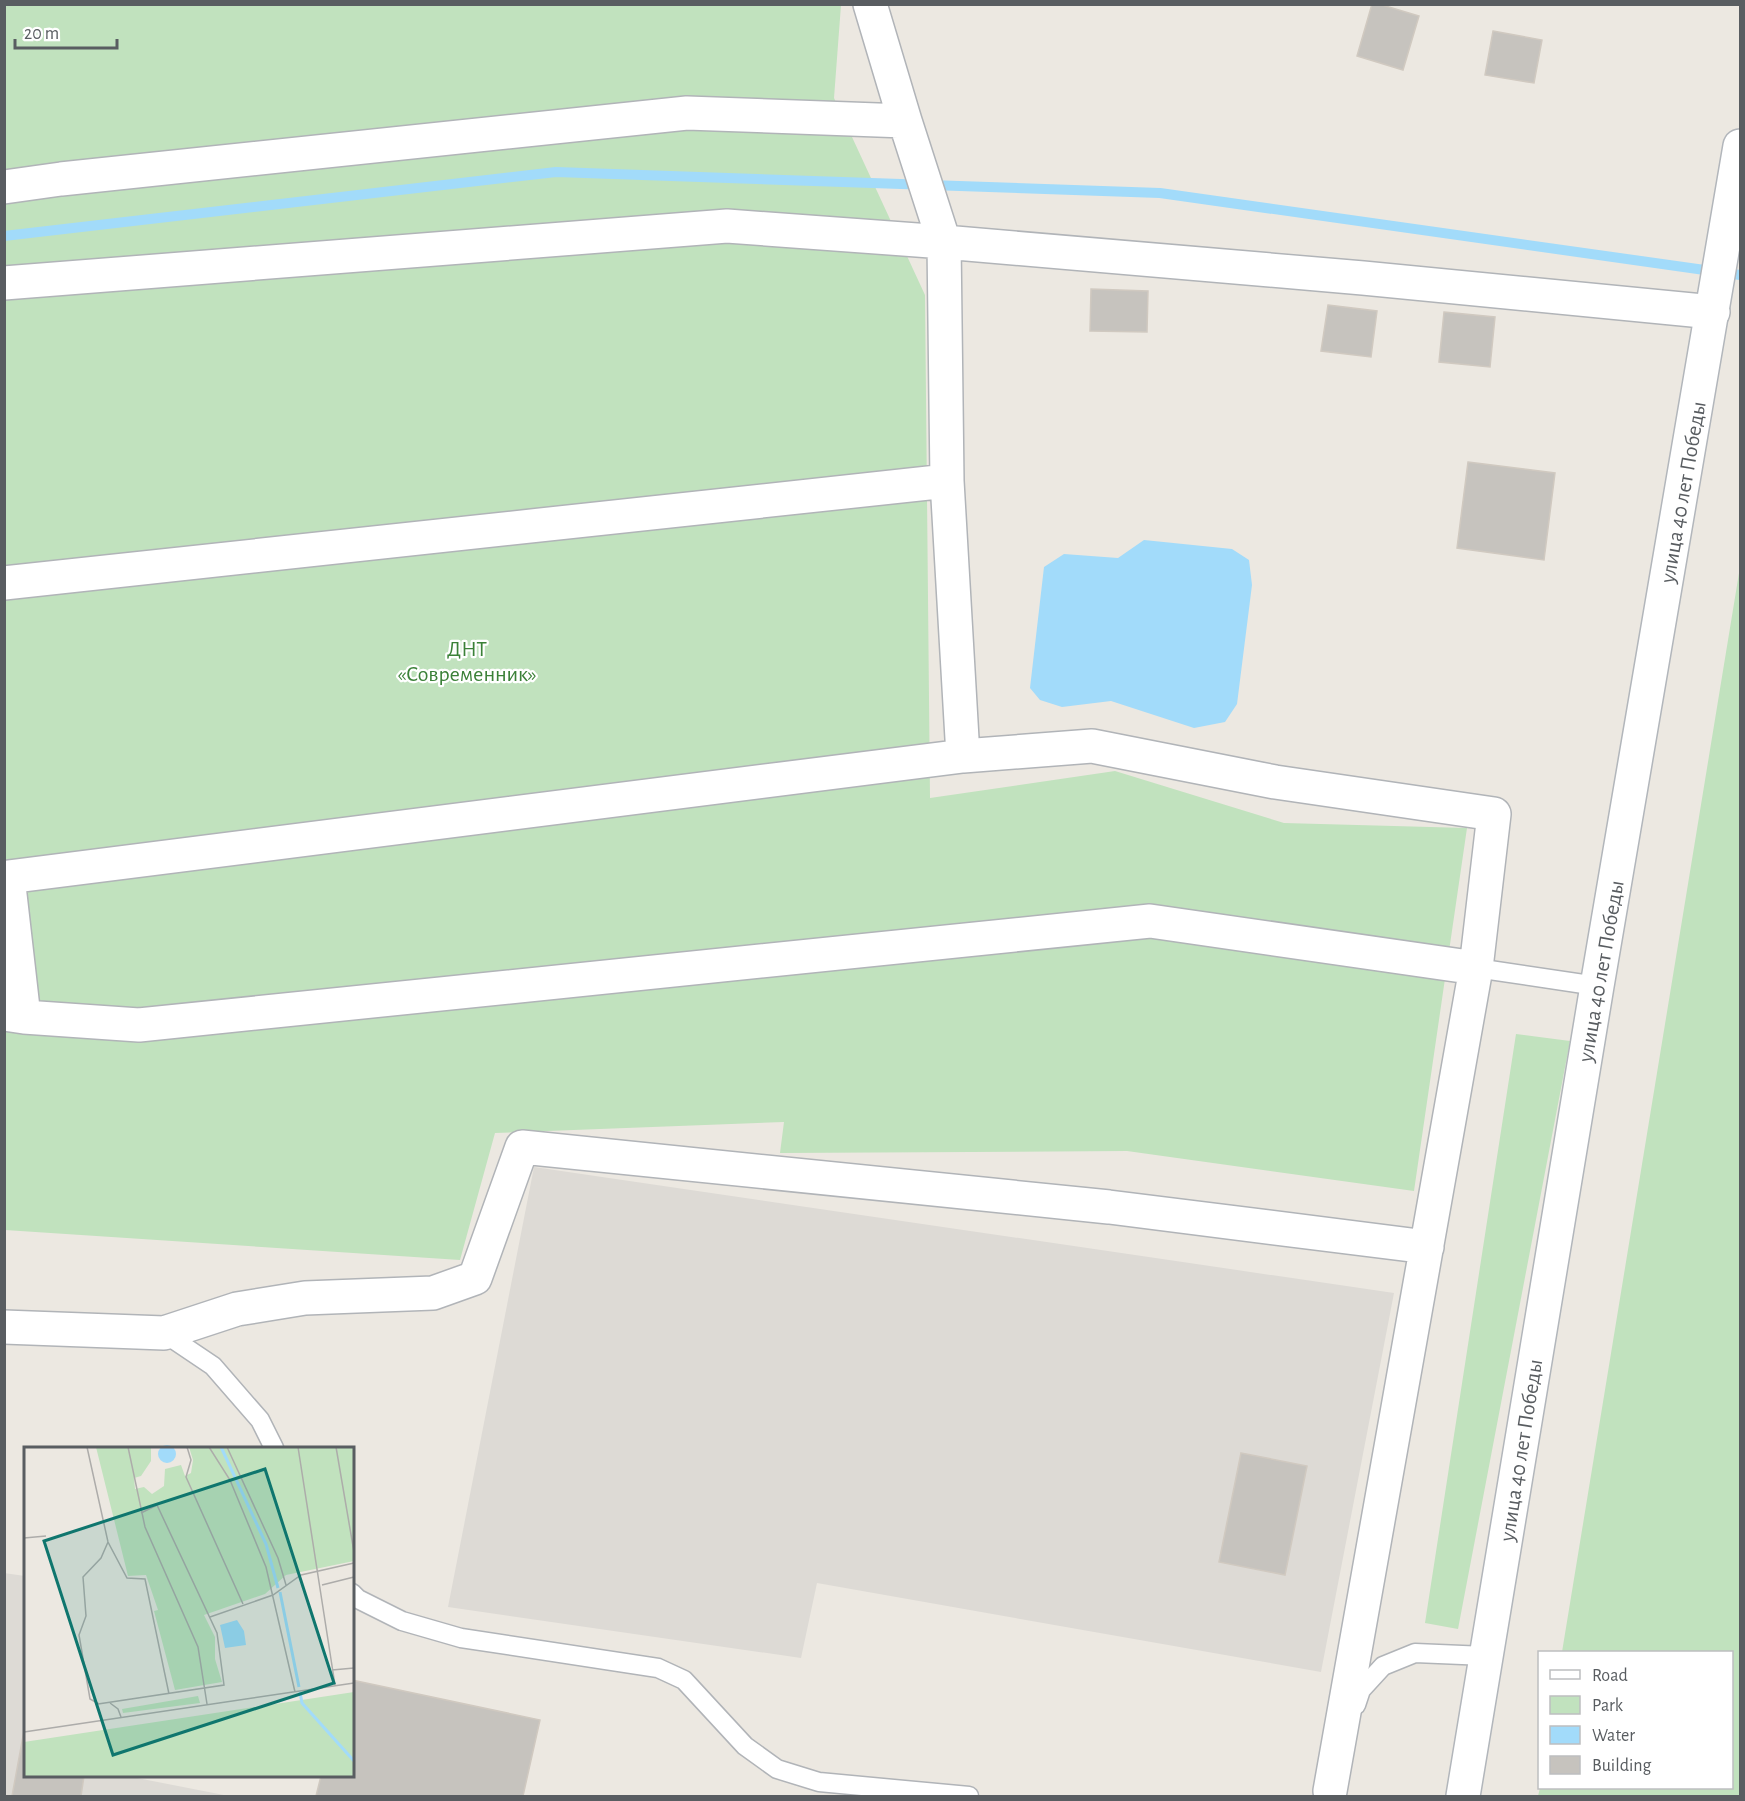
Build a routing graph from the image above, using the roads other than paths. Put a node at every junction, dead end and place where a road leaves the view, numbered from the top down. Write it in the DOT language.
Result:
graph roads {
  1 [pos="870,4"];
  2 [pos="905,121"];
  3 [pos="1740,146"];
  4 [pos="4,187"];
  5 [pos="944,242"];
  6 [pos="4,283"];
  7 [pos="1715,300"];
  8 [pos="947,481"];
  9 [pos="4,583"];
  10 [pos="963,756"];
  11 [pos="1476,968"];
  12 [pos="1597,986"];
  13 [pos="14,1015"];
  14 [pos="1427,1246"];
  15 [pos="4,1327"];
  16 [pos="164,1334"];
  17 [pos="273,1447"];
  18 [pos="354,1595"];
  19 [pos="1486,1656"];
  20 [pos="1328,1794"];
  21 [pos="969,1797"];
  22 [pos="1463,1797"];
  1 -- 2 [label="street"];
  2 -- 4 [label="street"];
  2 -- 5 [label="street"];
  3 -- 7 [label="street, улица 40 лет Победы"];
  5 -- 6 [label="street"];
  5 -- 7 [label="street"];
  5 -- 8 [label="street"];
  7 -- 12 [label="street, улица 40 лет Победы"];
  8 -- 9 [label="street"];
  8 -- 10 [label="street"];
  10 -- 11 [label="street"];
  10 -- 13 [label="street"];
  11 -- 12 [label="lane"];
  11 -- 13 [label="street"];
  11 -- 14 [label="street"];
  12 -- 19 [label="street, улица 40 лет Победы"];
  14 -- 16 [label="street"];
  14 -- 20 [label="street"];
  15 -- 16 [label="street"];
  16 -- 17 [label="lane"];
  18 -- 21 [label="lane"];
  19 -- 20 [label="lane"];
  19 -- 22 [label="street, улица 40 лет Победы"];
}
